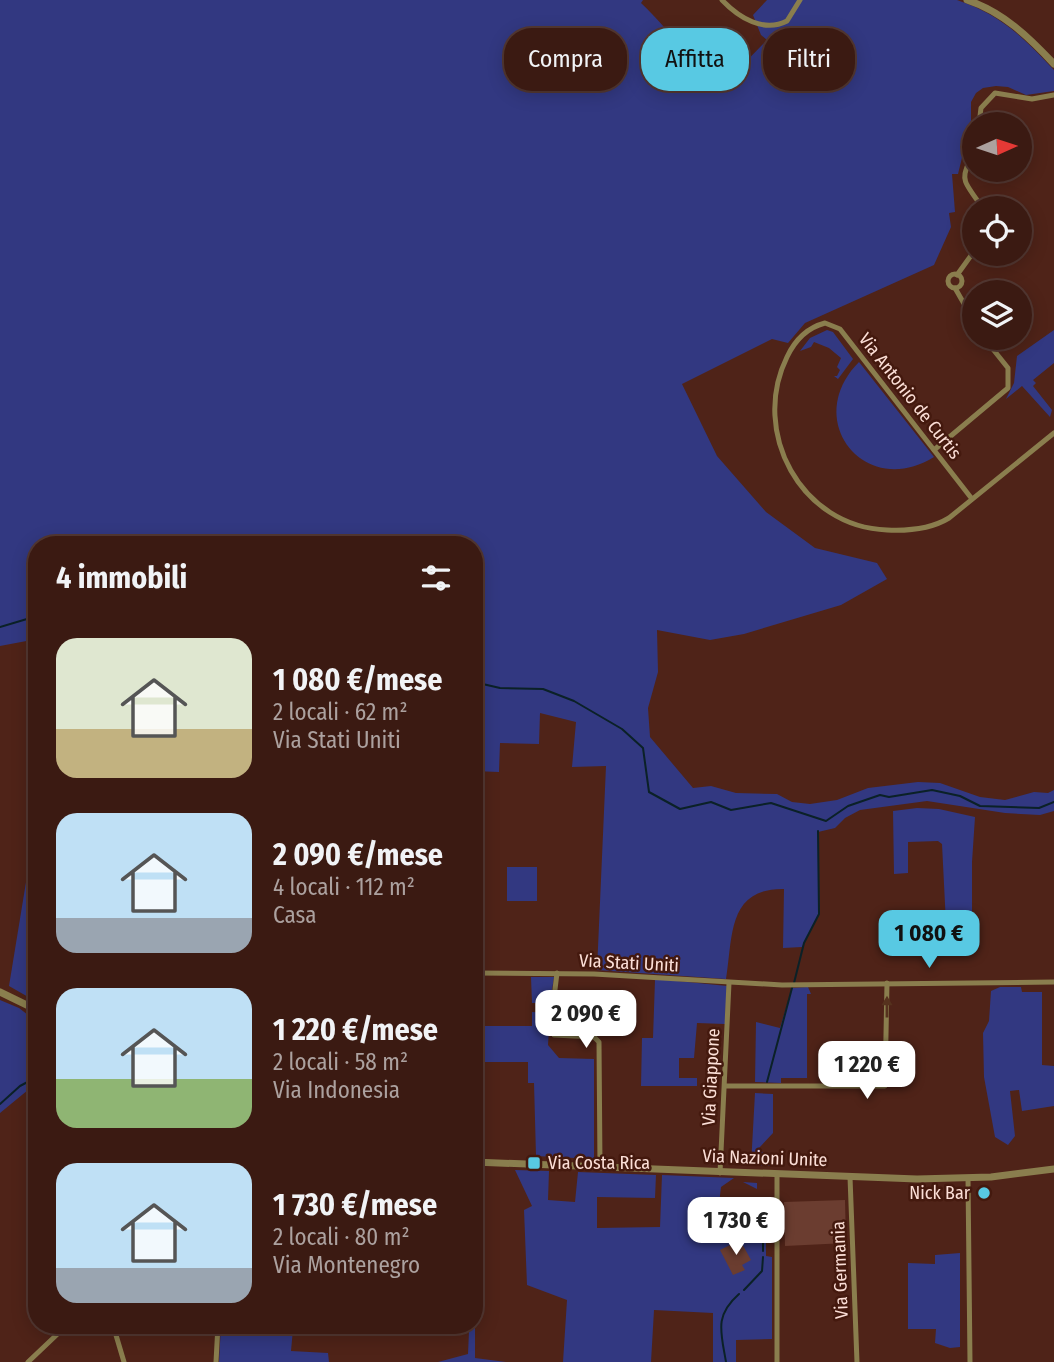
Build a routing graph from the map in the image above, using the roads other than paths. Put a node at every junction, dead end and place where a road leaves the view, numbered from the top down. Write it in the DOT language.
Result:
graph roads {
  1 [pos="722,0"];
  2 [pos="800,0"];
  3 [pos="967,0"];
  4 [pos="1054,64"];
  5 [pos="1054,95"];
  6 [pos="980,112"];
  7 [pos="963,266"];
  8 [pos="957,275"];
  9 [pos="955,288"];
  10 [pos="962,300"];
  11 [pos="994,350"];
  12 [pos="1054,433"];
  13 [pos="934,450"];
  14 [pos="972,499"];
  15 [pos="483,973"];
  16 [pos="557,973"];
  17 [pos="1054,982"];
  18 [pos="729,983"];
  19 [pos="887,983"];
  20 [pos="0,992"];
  21 [pos="28,1006"];
  22 [pos="725,1086"];
  23 [pos="483,1162"];
  24 [pos="600,1166"];
  25 [pos="1054,1168"];
  26 [pos="720,1173"];
  27 [pos="777,1175"];
  28 [pos="850,1177"];
  29 [pos="968,1178"];
  30 [pos="58,1334"];
  31 [pos="116,1334"];
  32 [pos="218,1334"];
  33 [pos="28,1362"];
  34 [pos="124,1362"];
  35 [pos="216,1362"];
  36 [pos="777,1362"];
  37 [pos="857,1362"];
  38 [pos="970,1362"];
  1 -- 2 [label="street"];
  3 -- 4 [label="street"];
  5 -- 6 [label="street"];
  7 -- 8 [label="street"];
  8 -- 9 [label="street"];
  8 -- 9 [label="street"];
  9 -- 10 [label="street"];
  11 -- 13 [label="street"];
  12 -- 14 [label="street, Via Antonio de Curtis"];
  13 -- 14 [label="street, Via Antonio de Curtis"];
  13 -- 14 [label="street, Via Antonio de Curtis"];
  15 -- 16 [label="street, Via Stati Uniti"];
  16 -- 18 [label="street, Via Stati Uniti"];
  16 -- 24 [label="street"];
  17 -- 19 [label="street"];
  18 -- 19 [label="street, Via Stati Uniti"];
  18 -- 22 [label="street, Via Giappone"];
  22 -- 19 [label="street, one-way"];
  20 -- 21 [label="street"];
  22 -- 26 [label="street, Via Giappone"];
  23 -- 24 [label="street, Via Nazioni Unite"];
  24 -- 26 [label="street, Via Nazioni Unite"];
  25 -- 29 [label="street, Via Nazioni Unite"];
  26 -- 27 [label="street, Via Nazioni Unite"];
  27 -- 28 [label="street, Via Nazioni Unite"];
  27 -- 36 [label="street"];
  28 -- 29 [label="street, Via Nazioni Unite"];
  28 -- 37 [label="street, Via Germania"];
  29 -- 38 [label="street"];
  30 -- 33 [label="street"];
  31 -- 34 [label="street"];
  32 -- 35 [label="street"];
}
